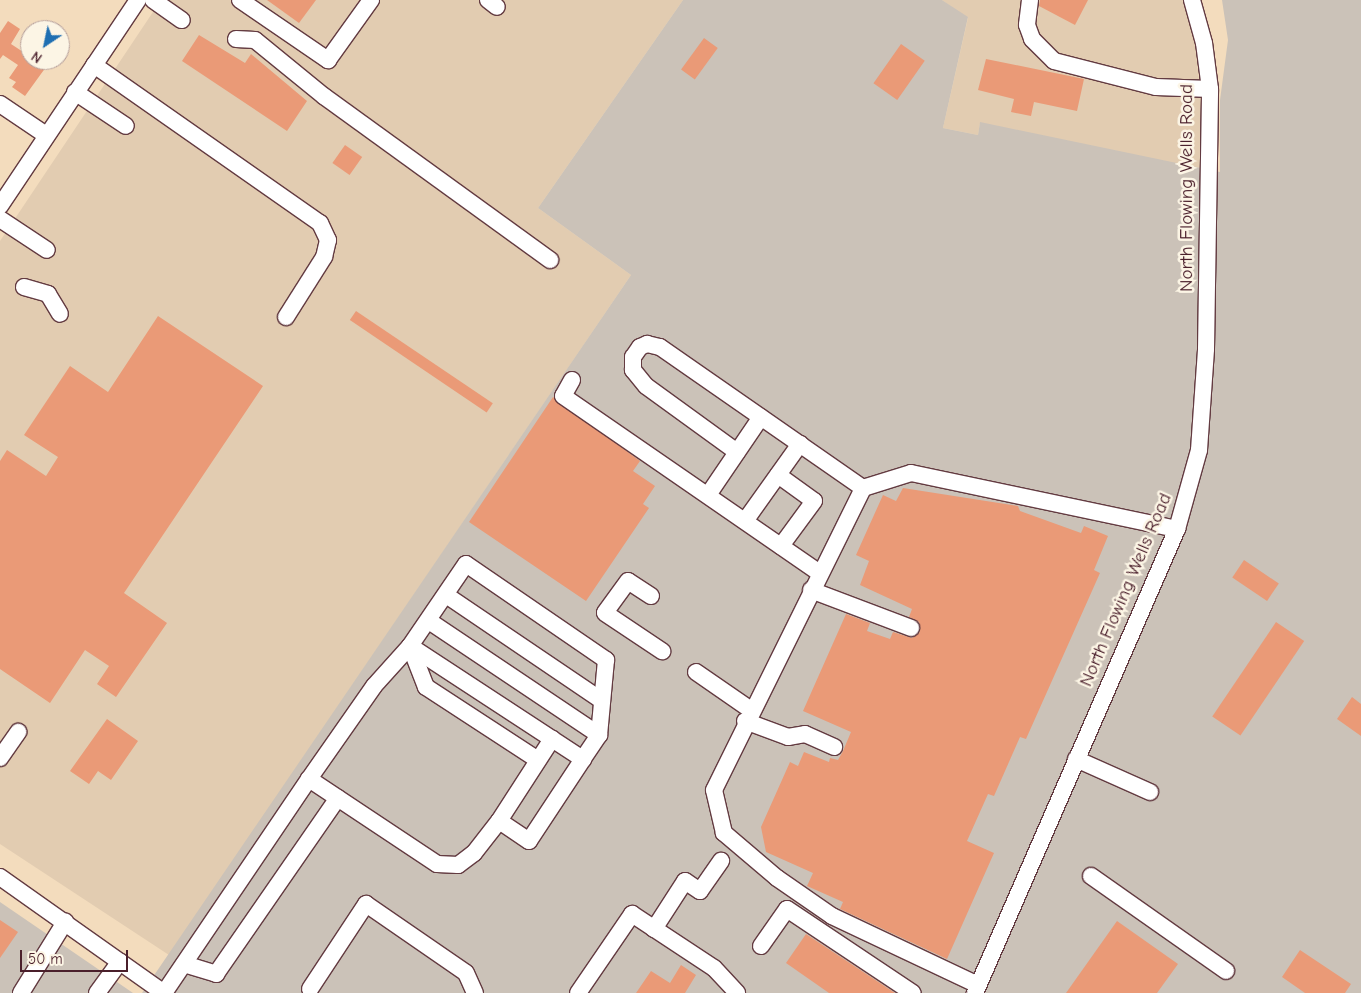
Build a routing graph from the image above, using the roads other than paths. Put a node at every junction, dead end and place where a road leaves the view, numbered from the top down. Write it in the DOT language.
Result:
graph roads {
  1 [pos="138,0"];
  2 [pos="153,0"];
  3 [pos="240,0"];
  4 [pos="371,0"];
  5 [pos="1030,0"];
  6 [pos="1192,0"];
  7 [pos="182,20"];
  8 [pos="236,39"];
  9 [pos="94,65"];
  10 [pos="1210,89"];
  11 [pos="75,92"];
  12 [pos="0,104"];
  13 [pos="126,126"];
  14 [pos="46,135"];
  15 [pos="0,206"];
  16 [pos="0,219"];
  17 [pos="47,250"];
  18 [pos="550,260"];
  19 [pos="24,288"];
  20 [pos="60,314"];
  21 [pos="286,317"];
  22 [pos="572,380"];
  23 [pos="761,417"];
  24 [pos="800,444"];
  25 [pos="737,452"];
  26 [pos="778,475"];
  27 [pos="863,488"];
  28 [pos="708,495"];
  29 [pos="745,521"];
  30 [pos="1177,529"];
  31 [pos="781,546"];
  32 [pos="820,573"];
  33 [pos="811,590"];
  34 [pos="446,594"];
  35 [pos="651,596"];
  36 [pos="429,621"];
  37 [pos="911,628"];
  38 [pos="410,646"];
  39 [pos="662,651"];
  40 [pos="696,672"];
  41 [pos="601,700"];
  42 [pos="748,716"];
  43 [pos="18,732"];
  44 [pos="599,734"];
  45 [pos="552,739"];
  46 [pos="834,748"];
  47 [pos="0,758"];
  48 [pos="583,759"];
  49 [pos="1076,759"];
  50 [pos="538,760"];
  51 [pos="309,779"];
  52 [pos="1150,792"];
  53 [pos="338,798"];
  54 [pos="498,821"];
  55 [pos="721,861"];
  56 [pos="1091,876"];
  57 [pos="0,877"];
  58 [pos="65,922"];
  59 [pos="654,929"];
  60 [pos="761,946"];
  61 [pos="120,961"];
  62 [pos="184,964"];
  63 [pos="1226,971"];
  64 [pos="310,989"];
  65 [pos="977,989"];
  66 [pos="21,993"];
  67 [pos="96,993"];
  68 [pos="164,993"];
  69 [pos="475,993"];
  70 [pos="578,993"];
  71 [pos="737,993"];
  72 [pos="913,993"];
  1 -- 9 [label="street"];
  2 -- 7 [label="street"];
  3 -- 4 [label="street"];
  5 -- 10 [label="street"];
  6 -- 10 [label="street, North Flowing Wells Road"];
  8 -- 18 [label="street"];
  9 -- 11 [label="street"];
  9 -- 21 [label="street"];
  10 -- 30 [label="street, North Flowing Wells Road"];
  11 -- 13 [label="street"];
  11 -- 14 [label="street"];
  12 -- 14 [label="street"];
  14 -- 15 [label="street"];
  16 -- 17 [label="street"];
  19 -- 20 [label="street"];
  22 -- 28 [label="street"];
  23 -- 24 [label="street"];
  23 -- 25 [label="street"];
  23 -- 25 [label="street"];
  24 -- 26 [label="street"];
  24 -- 27 [label="street"];
  25 -- 28 [label="street"];
  26 -- 29 [label="street"];
  26 -- 31 [label="street"];
  27 -- 30 [label="street"];
  27 -- 32 [label="street"];
  28 -- 29 [label="street"];
  29 -- 31 [label="street"];
  30 -- 49 [label="street, North Flowing Wells Road"];
  31 -- 32 [label="street"];
  32 -- 33 [label="street"];
  33 -- 37 [label="street"];
  33 -- 42 [label="street"];
  34 -- 36 [label="street"];
  34 -- 41 [label="street"];
  34 -- 41 [label="street"];
  35 -- 39 [label="street"];
  36 -- 38 [label="street"];
  36 -- 44 [label="street"];
  38 -- 45 [label="street"];
  38 -- 50 [label="street"];
  38 -- 51 [label="street"];
  40 -- 42 [label="street"];
  41 -- 44 [label="street"];
  42 -- 46 [label="street"];
  42 -- 65 [label="street"];
  43 -- 47 [label="street"];
  44 -- 48 [label="street"];
  45 -- 48 [label="street"];
  45 -- 50 [label="street"];
  48 -- 54 [label="street"];
  49 -- 52 [label="street"];
  49 -- 65 [label="street, North Flowing Wells Road"];
  50 -- 54 [label="street"];
  51 -- 53 [label="street"];
  51 -- 62 [label="street"];
  53 -- 54 [label="street"];
  53 -- 62 [label="street"];
  55 -- 59 [label="street"];
  56 -- 63 [label="street"];
  57 -- 58 [label="street"];
  58 -- 61 [label="street"];
  58 -- 66 [label="street"];
  59 -- 70 [label="street"];
  59 -- 71 [label="street"];
  60 -- 72 [label="street"];
  61 -- 67 [label="street"];
  61 -- 68 [label="street"];
  62 -- 68 [label="street"];
  64 -- 69 [label="street"];
}
